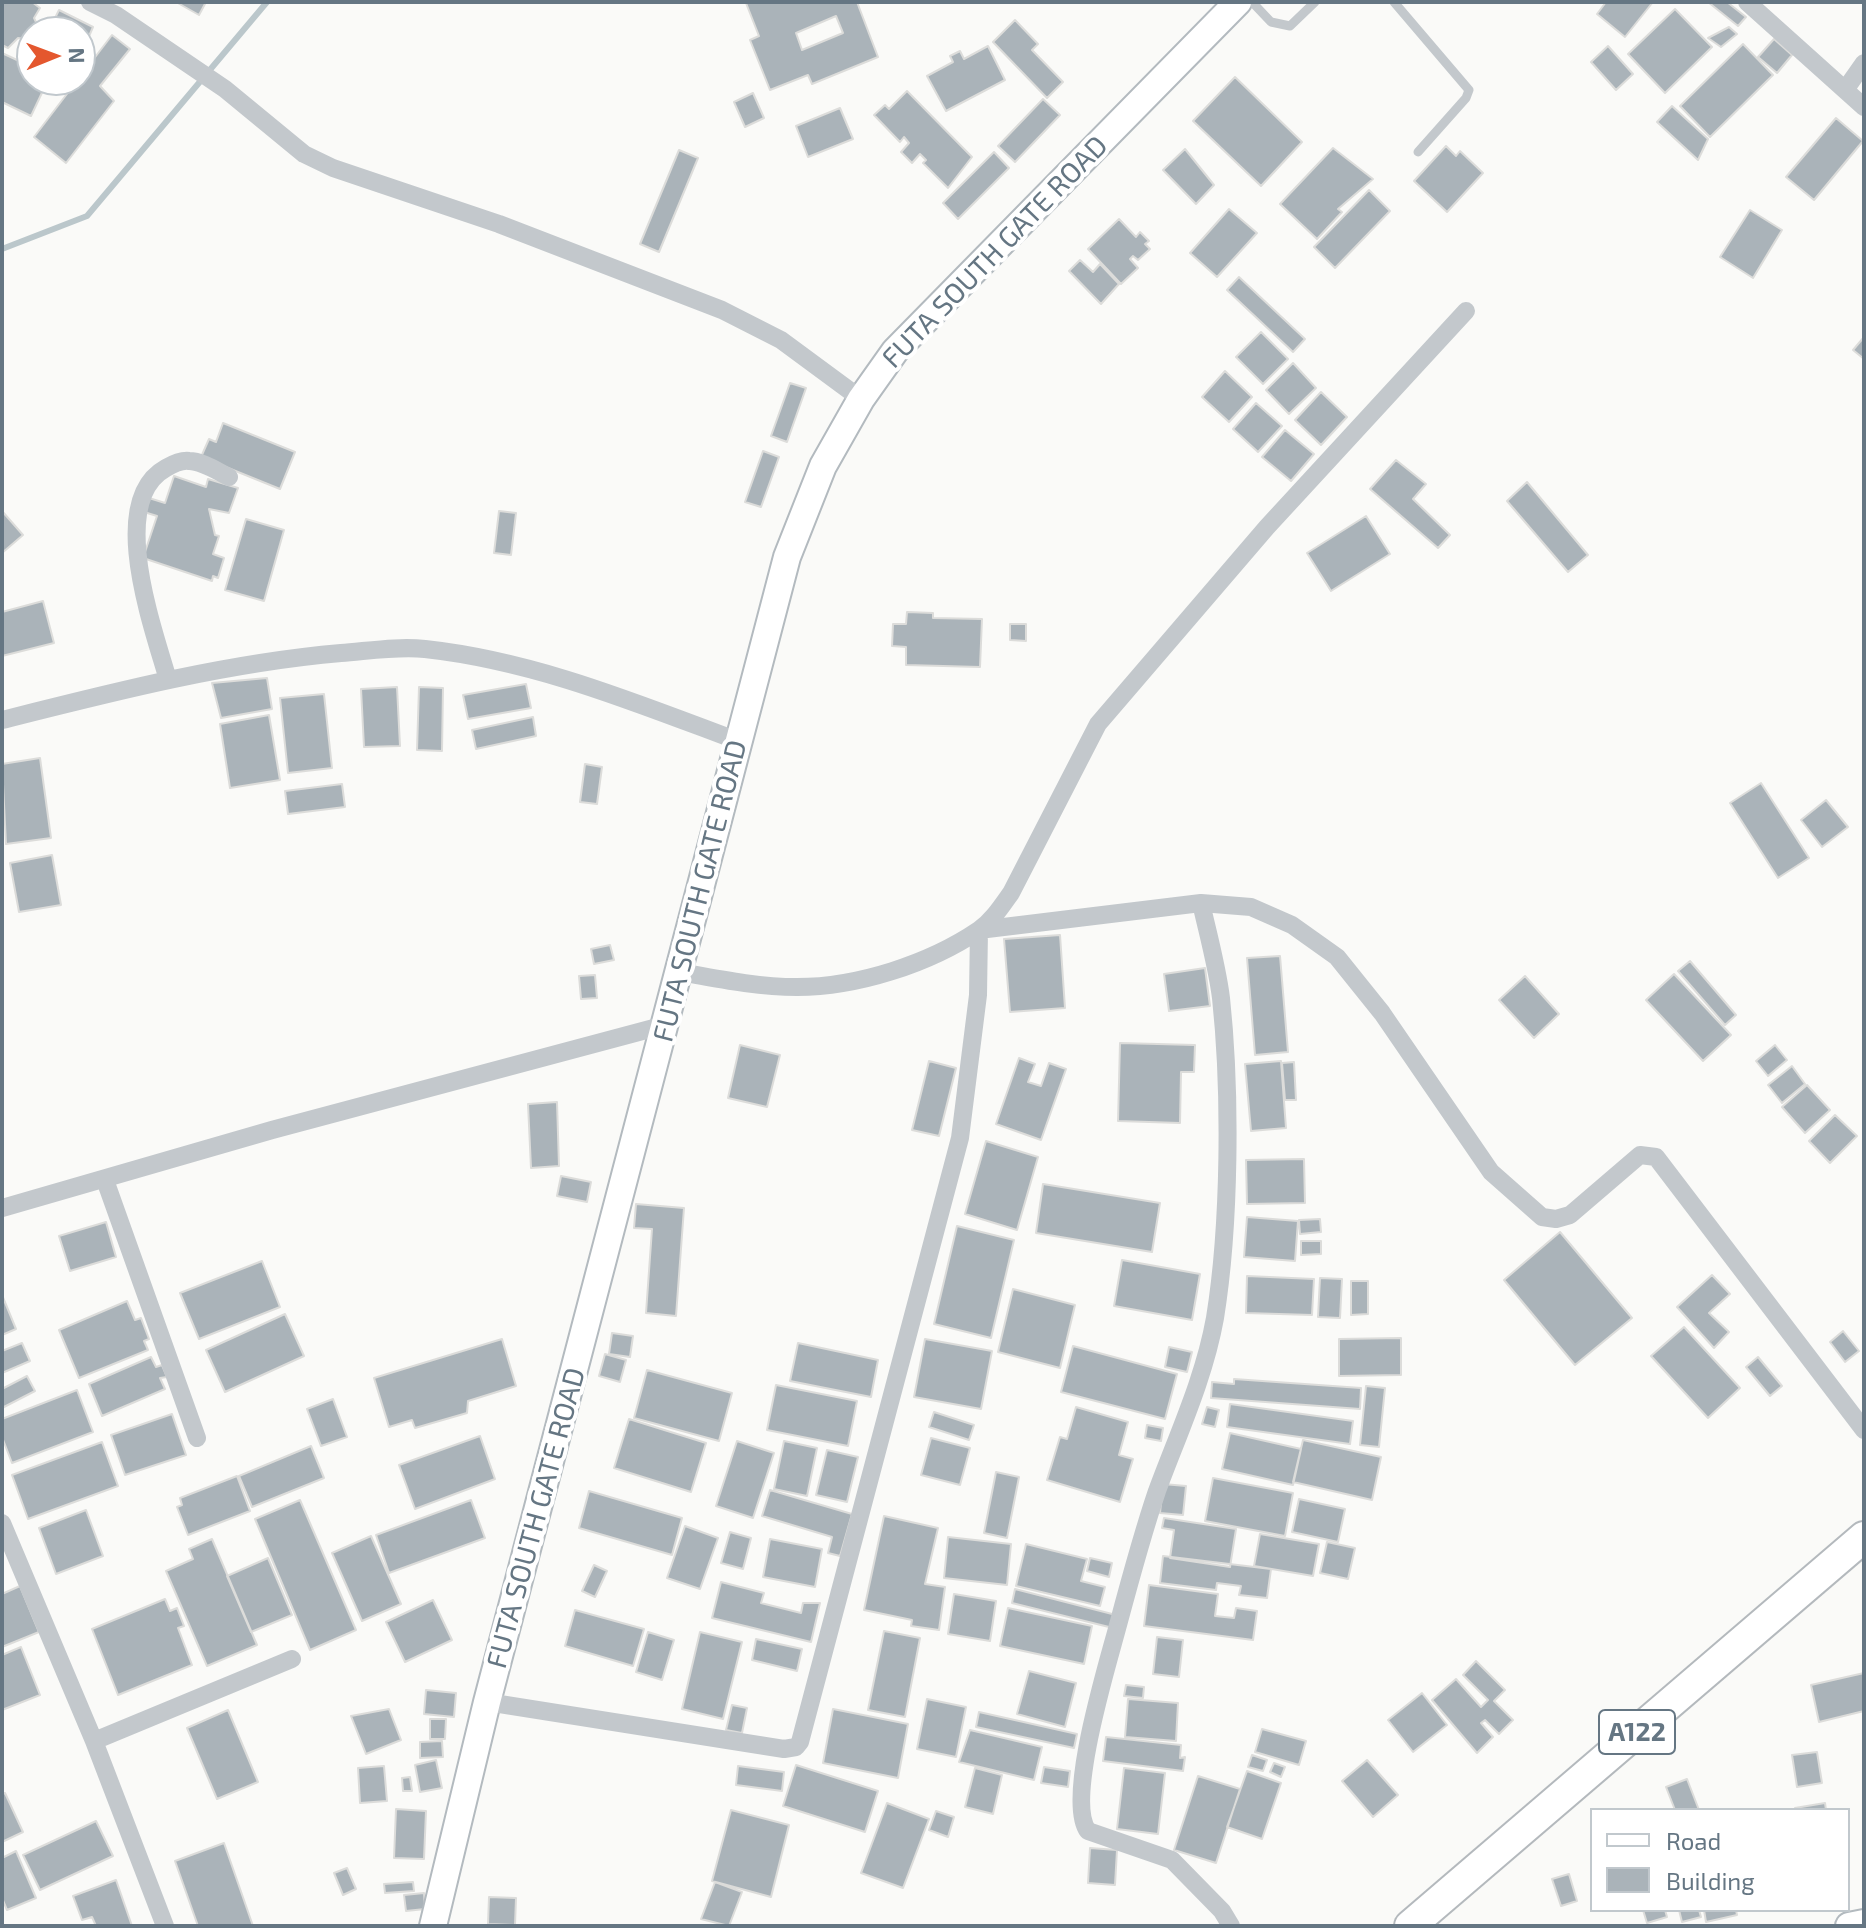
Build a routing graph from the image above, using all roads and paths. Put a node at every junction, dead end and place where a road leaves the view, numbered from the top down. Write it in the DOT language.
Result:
graph roads {
  1 [pos="90,2"];
  2 [pos="1315,2"];
  3 [pos="1394,2"];
  4 [pos="1747,2"];
  5 [pos="1237,3"];
  6 [pos="1864,63"];
  7 [pos="1845,90"];
  8 [pos="1864,107"];
  9 [pos="1418,152"];
  10 [pos="1466,311"];
  11 [pos="861,399"];
  12 [pos="229,477"];
  13 [pos="168,680"];
  14 [pos="2,719"];
  15 [pos="738,741"];
  16 [pos="1201,903"];
  17 [pos="979,930"];
  18 [pos="680,972"];
  19 [pos="665,1025"];
  20 [pos="105,1180"];
  21 [pos="2,1208"];
  22 [pos="1864,1430"];
  23 [pos="197,1438"];
  24 [pos="2,1523"];
  25 [pos="1864,1537"];
  26 [pos="292,1659"];
  27 [pos="487,1702"];
  28 [pos="94,1741"];
  29 [pos="1864,1923"];
  30 [pos="165,1926"];
  31 [pos="433,1926"];
  32 [pos="1231,1926"];
  33 [pos="1410,1926"];
  34 [pos="1849,1926"];
  1 -- 11 [label="street"];
  2 -- 5 [label="lane"];
  3 -- 9 [label="lane"];
  4 -- 7 [label="street"];
  5 -- 11 [label="main road, FUTA SOUTH GATE ROAD"];
  6 -- 7 [label="street"];
  7 -- 8 [label="street"];
  10 -- 17 [label="street"];
  11 -- 15 [label="main road, FUTA SOUTH GATE ROAD"];
  12 -- 13 [label="street"];
  13 -- 14 [label="street"];
  13 -- 15 [label="street"];
  15 -- 18 [label="main road, FUTA SOUTH GATE ROAD"];
  16 -- 17 [label="street"];
  16 -- 22 [label="street"];
  16 -- 32 [label="street"];
  17 -- 18 [label="street"];
  17 -- 27 [label="street"];
  18 -- 19 [label="main road, FUTA SOUTH GATE ROAD"];
  19 -- 20 [label="street"];
  19 -- 27 [label="main road, FUTA SOUTH GATE ROAD"];
  20 -- 21 [label="street"];
  20 -- 23 [label="street"];
  24 -- 28 [label="street"];
  25 -- 33 [label="highway, A122"];
  26 -- 28 [label="street"];
  27 -- 31 [label="main road, FUTA SOUTH GATE ROAD"];
  28 -- 30 [label="street"];
  29 -- 34 [label="main road"];
}
